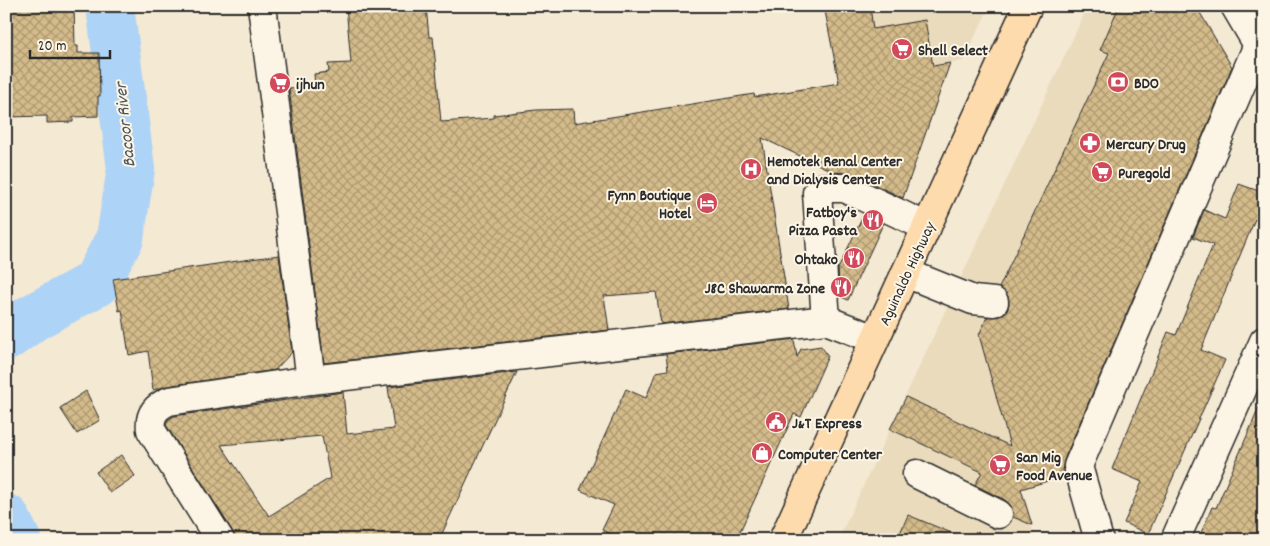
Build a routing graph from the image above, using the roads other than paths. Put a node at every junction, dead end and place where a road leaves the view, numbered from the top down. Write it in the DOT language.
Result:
graph roads {
  1 [pos="262,6"];
  2 [pos="1028,6"];
  3 [pos="1235,6"];
  4 [pos="1261,45"];
  5 [pos="926,227"];
  6 [pos="906,273"];
  7 [pos="985,306"];
  8 [pos="826,320"];
  9 [pos="875,339"];
  10 [pos="1264,341"];
  11 [pos="311,380"];
  12 [pos="917,474"];
  13 [pos="998,514"];
  14 [pos="220,540"];
  15 [pos="783,540"];
  16 [pos="1099,540"];
  17 [pos="1175,540"];
  1 -- 11 [label="street"];
  2 -- 5 [label="highway, Aguinaldo Highway"];
  3 -- 4 [label="street"];
  4 -- 16 [label="street"];
  5 -- 6 [label="highway, Aguinaldo Highway"];
  5 -- 8 [label="street"];
  6 -- 7 [label="street"];
  6 -- 9 [label="highway, Aguinaldo Highway"];
  8 -- 9 [label="street"];
  8 -- 11 [label="street"];
  9 -- 15 [label="highway, Aguinaldo Highway"];
  10 -- 17 [label="street"];
  11 -- 14 [label="street"];
  12 -- 13 [label="street"];
}
